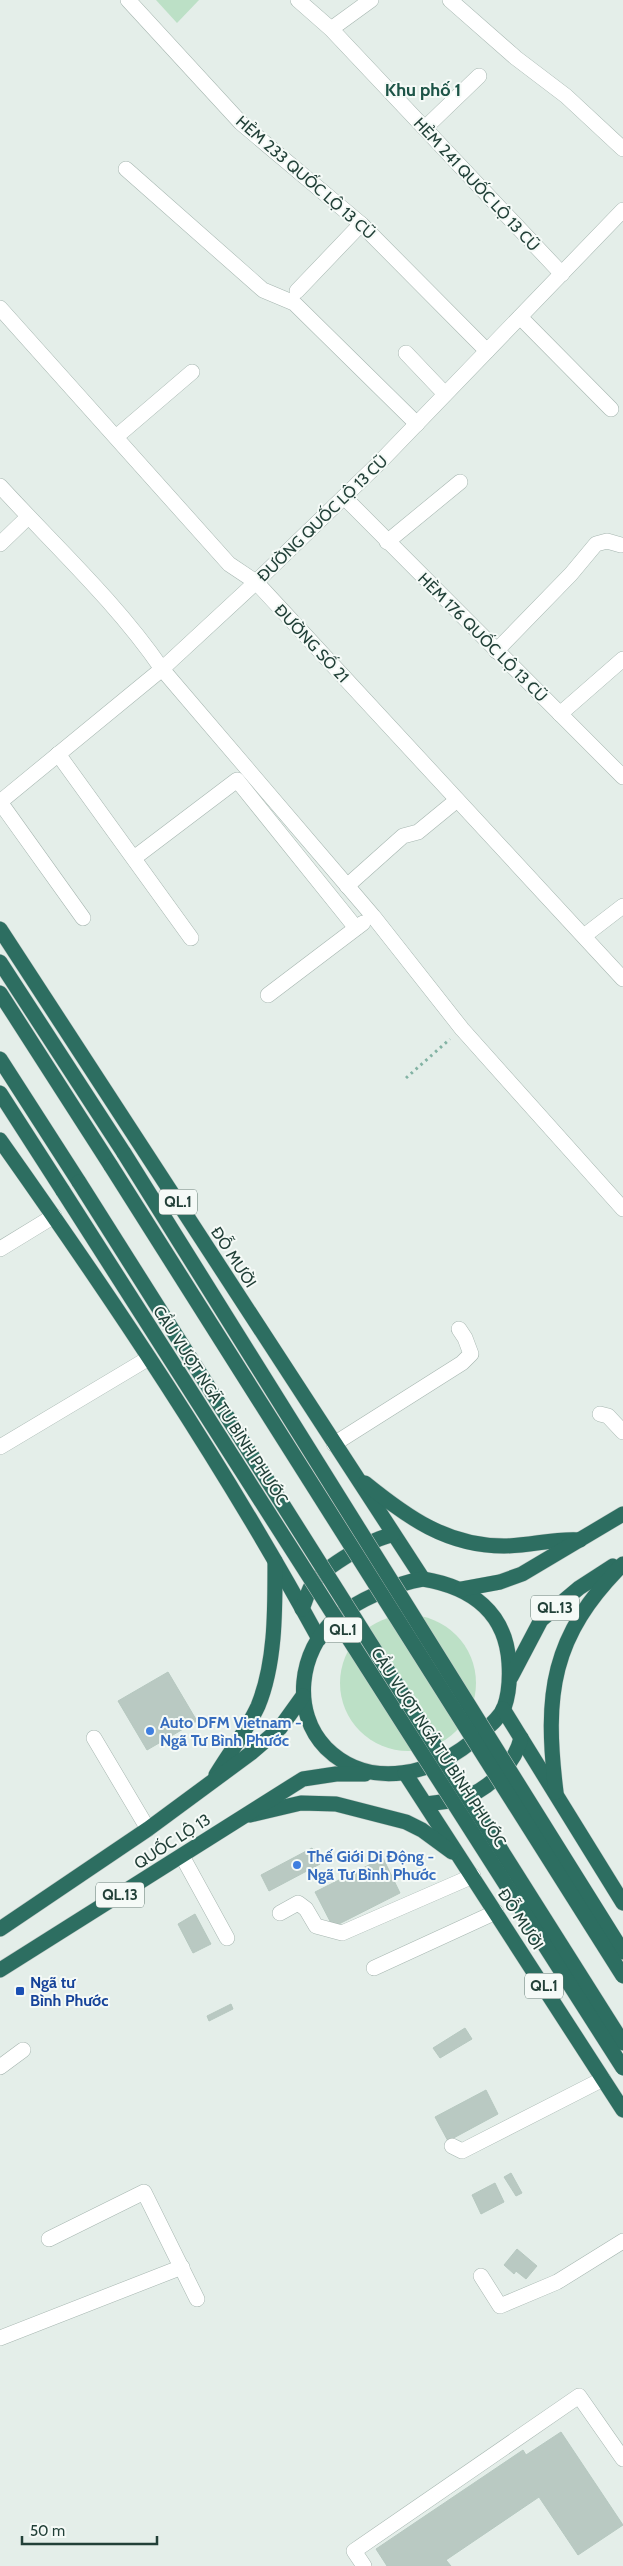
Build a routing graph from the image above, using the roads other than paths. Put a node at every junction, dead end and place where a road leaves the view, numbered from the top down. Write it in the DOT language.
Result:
graph roads {
  1 [pos="128,0"];
  2 [pos="298,0"];
  3 [pos="371,0"];
  4 [pos="450,0"];
  5 [pos="331,29"];
  6 [pos="479,76"];
  7 [pos="425,128"];
  8 [pos="623,149"];
  9 [pos="126,169"];
  10 [pos="621,216"];
  11 [pos="361,224"];
  12 [pos="562,274"];
  13 [pos="297,291"];
  14 [pos="0,308"];
  15 [pos="520,317"];
  16 [pos="487,351"];
  17 [pos="406,353"];
  18 [pos="192,372"];
  19 [pos="445,394"];
  20 [pos="611,409"];
  21 [pos="417,424"];
  22 [pos="116,437"];
  23 [pos="460,482"];
  24 [pos="0,486"];
  25 [pos="344,497"];
  26 [pos="28,516"];
  27 [pos="387,542"];
  28 [pos="0,544"];
  29 [pos="621,545"];
  30 [pos="256,582"];
  31 [pos="496,651"];
  32 [pos="623,659"];
  33 [pos="162,669"];
  34 [pos="560,714"];
  35 [pos="58,754"];
  36 [pos="623,777"];
  37 [pos="458,800"];
  38 [pos="0,802"];
  39 [pos="134,858"];
  40 [pos="347,886"];
  41 [pos="623,906"];
  42 [pos="372,916"];
  43 [pos="83,918"];
  44 [pos="356,928"];
  45 [pos="0,929"];
  46 [pos="584,936"];
  47 [pos="190,938"];
  48 [pos="0,962"];
  49 [pos="623,979"];
  50 [pos="0,993"];
  51 [pos="268,995"];
  52 [pos="0,1060"];
  53 [pos="0,1093"];
  54 [pos="0,1140"];
  55 [pos="621,1202"];
  56 [pos="54,1216"];
  57 [pos="0,1248"];
  58 [pos="459,1329"];
  59 [pos="149,1358"];
  60 [pos="600,1414"];
  61 [pos="623,1432"];
  62 [pos="334,1444"];
  63 [pos="0,1448"];
  64 [pos="356,1476"];
  65 [pos="623,1503"];
  66 [pos="623,1514"];
  67 [pos="392,1534"];
  68 [pos="564,1539"];
  69 [pos="580,1540"];
  70 [pos="555,1554"];
  71 [pos="623,1559"];
  72 [pos="275,1560"];
  73 [pos="623,1564"];
  74 [pos="423,1579"];
  75 [pos="462,1590"];
  76 [pos="302,1608"];
  77 [pos="319,1638"];
  78 [pos="510,1678"];
  79 [pos="302,1696"];
  80 [pos="503,1709"];
  81 [pos="94,1738"];
  82 [pos="521,1738"];
  83 [pos="405,1773"];
  84 [pos="374,1774"];
  85 [pos="213,1781"];
  86 [pos="556,1792"];
  87 [pos="426,1804"];
  88 [pos="239,1818"];
  89 [pos="148,1830"];
  90 [pos="182,1856"];
  91 [pos="464,1862"];
  92 [pos="473,1876"];
  93 [pos="623,1903"];
  94 [pos="496,1912"];
  95 [pos="280,1913"];
  96 [pos="0,1928"];
  97 [pos="227,1938"];
  98 [pos="623,1952"];
  99 [pos="374,1968"];
  100 [pos="0,1970"];
  101 [pos="623,1976"];
  102 [pos="623,2043"];
  103 [pos="23,2050"];
  104 [pos="0,2067"];
  105 [pos="623,2068"];
  106 [pos="603,2079"];
  107 [pos="623,2110"];
  108 [pos="452,2146"];
  109 [pos="49,2239"];
  110 [pos="623,2241"];
  111 [pos="182,2267"];
  112 [pos="481,2276"];
  113 [pos="197,2299"];
  114 [pos="0,2338"];
  115 [pos="623,2459"];
  116 [pos="364,2566"];
  1 -- 11 [label="street, HẺM 233 QUỐC LỘ 13 CŨ"];
  2 -- 5 [label="street, HẺM 241 QUỐC LỘ 13 CŨ"];
  3 -- 5 [label="street"];
  4 -- 8 [label="street"];
  5 -- 7 [label="street, HẺM 241 QUỐC LỘ 13 CŨ"];
  6 -- 7 [label="street"];
  7 -- 12 [label="street, HẺM 241 QUỐC LỘ 13 CŨ"];
  9 -- 21 [label="street"];
  10 -- 12 [label="street, ĐƯỜNG QUỐC LỘ 13 CŨ"];
  11 -- 13 [label="street"];
  11 -- 16 [label="street, HẺM 233 QUỐC LỘ 13 CŨ"];
  12 -- 15 [label="street, ĐƯỜNG QUỐC LỘ 13 CŨ"];
  14 -- 22 [label="street, ĐƯỜNG SỐ 21"];
  15 -- 16 [label="street, ĐƯỜNG QUỐC LỘ 13 CŨ"];
  15 -- 20 [label="street"];
  16 -- 19 [label="street, ĐƯỜNG QUỐC LỘ 13 CŨ"];
  17 -- 19 [label="street"];
  18 -- 22 [label="street"];
  19 -- 21 [label="street, ĐƯỜNG QUỐC LỘ 13 CŨ"];
  21 -- 25 [label="street, ĐƯỜNG QUỐC LỘ 13 CŨ"];
  22 -- 30 [label="street, ĐƯỜNG SỐ 21"];
  23 -- 27 [label="street"];
  24 -- 26 [label="street"];
  25 -- 27 [label="street, HÈM 176 QUỐC LỘ 13 CŨ"];
  25 -- 30 [label="street, ĐƯỜNG QUỐC LỘ 13 CŨ"];
  26 -- 28 [label="street"];
  26 -- 33 [label="street"];
  27 -- 31 [label="street, HÈM 176 QUỐC LỘ 13 CŨ"];
  29 -- 31 [label="street"];
  30 -- 33 [label="street, ĐƯỜNG QUỐC LỘ 13 CŨ"];
  30 -- 37 [label="street, ĐƯỜNG SỐ 21"];
  31 -- 34 [label="street, HÈM 176 QUỐC LỘ 13 CŨ"];
  32 -- 34 [label="street"];
  33 -- 35 [label="street, ĐƯỜNG QUỐC LỘ 13 CŨ"];
  33 -- 40 [label="street"];
  34 -- 36 [label="street, HÈM 176 QUỐC LỘ 13 CŨ"];
  35 -- 38 [label="street, ĐƯỜNG QUỐC LỘ 13 CŨ"];
  35 -- 39 [label="street"];
  37 -- 40 [label="street"];
  37 -- 46 [label="street, ĐƯỜNG SỐ 21"];
  38 -- 43 [label="street"];
  39 -- 44 [label="street"];
  39 -- 47 [label="street"];
  40 -- 42 [label="street"];
  41 -- 46 [label="street"];
  42 -- 44 [label="street"];
  42 -- 55 [label="street"];
  44 -- 51 [label="street"];
  45 -- 62 [label="highway, ĐỖ MƯỜI / QL.1"];
  46 -- 49 [label="street, ĐƯỜNG SỐ 21"];
  48 -- 98 [label="highway, QL.1, bridge"];
  50 -- 101 [label="highway, CẦU VƯỢT NGÃ TƯ BÌNH PHƯỚC / QL.1, bridge"];
  52 -- 102 [label="highway, CẦU VƯỢT NGÃ TƯ BÌNH PHƯỚC / QL.1, bridge"];
  53 -- 105 [label="highway, CẦU VƯỢT NGÃ TƯ BÌNH PHƯỚC / QL.1, bridge"];
  54 -- 56 [label="highway, QL.1"];
  56 -- 57 [label="street"];
  56 -- 59 [label="highway, QL.1"];
  58 -- 62 [label="street"];
  59 -- 63 [label="street"];
  59 -- 72 [label="highway, QL.1"];
  60 -- 61 [label="street"];
  62 -- 64 [label="highway, ĐỖ MƯỜI / QL.1"];
  64 -- 67 [label="highway, ĐỖ MƯỜI / QL.1"];
  64 -- 68 [label="highway"];
  65 -- 68 [label="highway, QL.13"];
  66 -- 69 [label="highway, QL.13"];
  67 -- 74 [label="highway, ĐỖ MƯỜI / QL.1"];
  67 -- 76 [label="highway"];
  68 -- 69 [label="highway"];
  68 -- 70 [label="highway, QL.13"];
  69 -- 70 [label="highway, QL.13"];
  70 -- 75 [label="highway, QL.13"];
  71 -- 78 [label="highway, QL.13"];
  72 -- 76 [label="highway, QL.1"];
  72 -- 85 [label="highway"];
  73 -- 86 [label="highway"];
  74 -- 75 [label="highway, QL.13"];
  74 -- 77 [label="highway, QL.13"];
  75 -- 78 [label="highway, QL.13"];
  76 -- 77 [label="highway, QL.1"];
  77 -- 79 [label="highway, QL.13"];
  78 -- 80 [label="highway, QL.13"];
  79 -- 84 [label="highway, QL.13"];
  79 -- 85 [label="highway, QUỐC LỘ 13 / QL.13"];
  80 -- 82 [label="highway"];
  80 -- 83 [label="highway, QL.13"];
  81 -- 89 [label="street"];
  82 -- 86 [label="highway"];
  82 -- 87 [label="highway"];
  83 -- 84 [label="highway, QL.13"];
  83 -- 87 [label="highway, ĐỖ MƯỜI / QL.1"];
  84 -- 88 [label="highway, QUỐC LỘ 13 / QL.13"];
  85 -- 89 [label="highway, QUỐC LỘ 13 / QL.13"];
  86 -- 93 [label="highway"];
  87 -- 91 [label="highway, ĐỖ MƯỜI / QL.1"];
  88 -- 90 [label="highway, QUỐC LỘ 13 / QL.13"];
  88 -- 91 [label="highway"];
  89 -- 96 [label="highway, QUỐC LỘ 13 / QL.13"];
  90 -- 97 [label="street"];
  90 -- 100 [label="highway, QUỐC LỘ 13 / QL.13"];
  91 -- 92 [label="highway, ĐỖ MƯỜI / QL.1"];
  92 -- 94 [label="highway, ĐỖ MƯỜI / QL.1"];
  92 -- 95 [label="street"];
  94 -- 99 [label="street"];
  94 -- 106 [label="highway, ĐỖ MƯỜI / QL.1"];
  103 -- 104 [label="street"];
  106 -- 107 [label="highway, ĐỖ MƯỜI / QL.1"];
  106 -- 108 [label="street"];
  109 -- 111 [label="street"];
  110 -- 112 [label="street"];
  111 -- 113 [label="street"];
  111 -- 114 [label="street"];
  115 -- 116 [label="street"];
}
